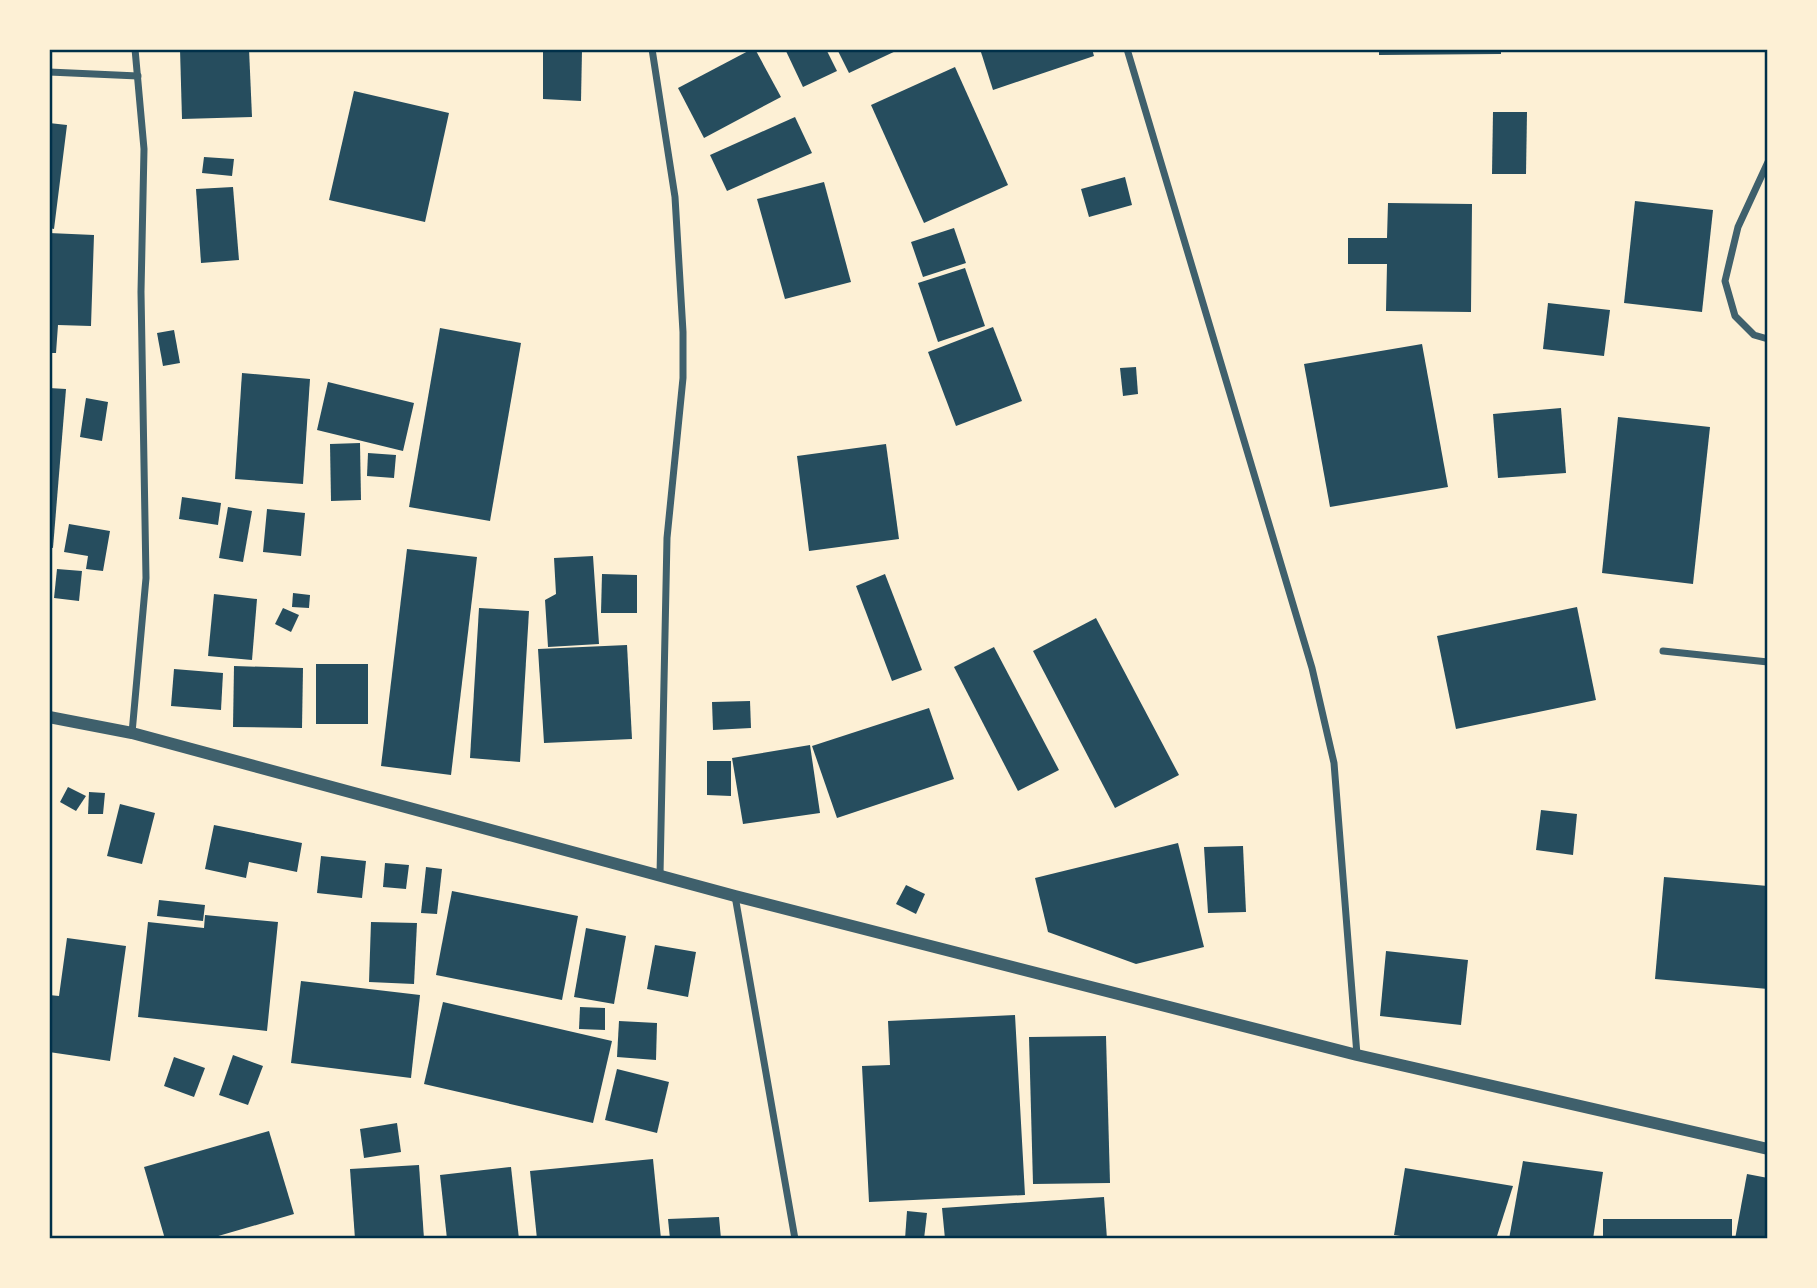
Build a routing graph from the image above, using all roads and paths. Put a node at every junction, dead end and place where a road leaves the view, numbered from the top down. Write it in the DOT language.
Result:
graph roads {
  1 [pos="135,49"];
  2 [pos="652,49"];
  3 [pos="1127,49"];
  4 [pos="49,72"];
  5 [pos="138,76"];
  6 [pos="1768,162"];
  7 [pos="1768,339"];
  8 [pos="1663,652"];
  9 [pos="1768,662"];
  10 [pos="49,717"];
  11 [pos="132,733"];
  12 [pos="660,876"];
  13 [pos="735,896"];
  14 [pos="1357,1055"];
  15 [pos="1768,1149"];
  16 [pos="795,1239"];
  1 -- 5 [label="street"];
  2 -- 12 [label="street"];
  3 -- 14 [label="street"];
  4 -- 5 [label="street"];
  5 -- 11 [label="street"];
  6 -- 7 [label="street"];
  8 -- 9 [label="street"];
  10 -- 11 [label="street"];
  11 -- 12 [label="street"];
  12 -- 13 [label="street"];
  13 -- 14 [label="street"];
  13 -- 16 [label="street"];
  14 -- 15 [label="street"];
}
